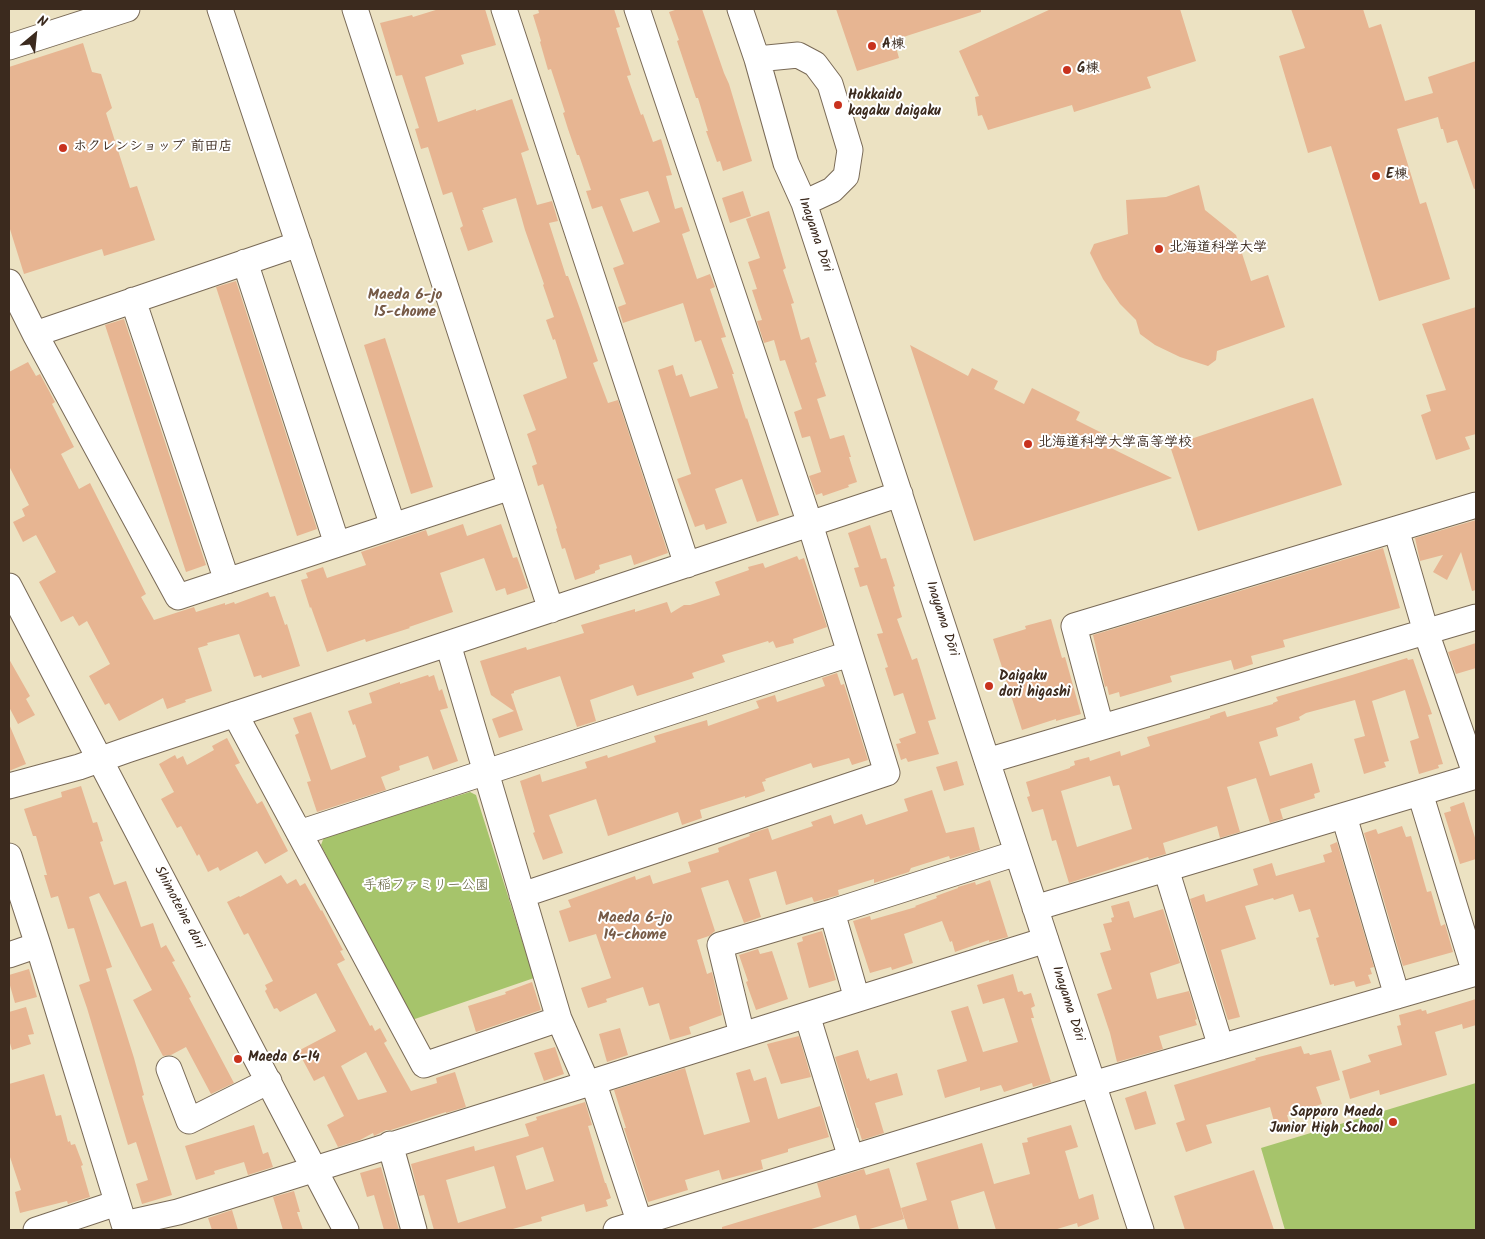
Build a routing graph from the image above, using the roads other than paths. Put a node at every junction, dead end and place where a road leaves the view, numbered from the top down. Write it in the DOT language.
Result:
graph roads {
  1 [pos="127,9"];
  2 [pos="220,9"];
  3 [pos="355,9"];
  4 [pos="504,9"];
  5 [pos="637,9"];
  6 [pos="740,9"];
  7 [pos="9,47"];
  8 [pos="758,59"];
  9 [pos="804,203"];
  10 [pos="299,244"];
  11 [pos="245,262"];
  12 [pos="9,282"];
  13 [pos="133,300"];
  14 [pos="35,334"];
  15 [pos="511,487"];
  16 [pos="900,494"];
  17 [pos="1476,505"];
  18 [pos="810,524"];
  19 [pos="393,526"];
  20 [pos="1396,529"];
  21 [pos="338,544"];
  22 [pos="687,565"];
  23 [pos="227,581"];
  24 [pos="9,586"];
  25 [pos="551,610"];
  26 [pos="1476,617"];
  27 [pos="1426,632"];
  28 [pos="448,644"];
  29 [pos="849,654"];
  30 [pos="235,714"];
  31 [pos="1100,727"];
  32 [pos="101,760"];
  33 [pos="987,761"];
  34 [pos="486,772"];
  35 [pos="1476,776"];
  36 [pos="9,786"];
  37 [pos="1420,793"];
  38 [pos="1344,816"];
  39 [pos="299,833"];
  40 [pos="1018,853"];
  41 [pos="9,856"];
  42 [pos="1166,869"];
  43 [pos="522,894"];
  44 [pos="1035,908"];
  45 [pos="832,912"];
  46 [pos="1046,940"];
  47 [pos="38,945"];
  48 [pos="9,955"];
  49 [pos="1475,973"];
  50 [pos="1397,996"];
  51 [pos="857,999"];
  52 [pos="807,1015"];
  53 [pos="559,1019"];
  54 [pos="742,1035"];
  55 [pos="1221,1047"];
  56 [pos="169,1069"];
  57 [pos="269,1081"];
  58 [pos="590,1082"];
  59 [pos="1093,1084"];
  60 [pos="390,1144"];
  61 [pos="851,1158"];
  62 [pos="315,1170"];
  63 [pos="117,1204"];
  64 [pos="181,1221"];
  65 [pos="641,1226"];
  66 [pos="1133,1228"];
  67 [pos="36,1230"];
  68 [pos="346,1230"];
  69 [pos="414,1230"];
  70 [pos="616,1230"];
  1 -- 7 [label="street"];
  2 -- 10 [label="street"];
  3 -- 15 [label="street"];
  4 -- 22 [label="street"];
  5 -- 18 [label="street"];
  6 -- 8 [label="street, Inayama Dōri"];
  8 -- 9 [label="street, Inayama Dōri"];
  8 -- 9 [label="street"];
  9 -- 16 [label="street, Inayama Dōri"];
  10 -- 11 [label="street"];
  10 -- 19 [label="street"];
  11 -- 13 [label="street"];
  11 -- 21 [label="street"];
  12 -- 14 [label="street"];
  13 -- 14 [label="street"];
  13 -- 23 [label="street"];
  14 -- 23 [label="street"];
  15 -- 19 [label="street"];
  15 -- 25 [label="street"];
  16 -- 18 [label="street"];
  16 -- 33 [label="street, Inayama Dōri"];
  17 -- 20 [label="street"];
  18 -- 22 [label="street"];
  18 -- 29 [label="street"];
  19 -- 21 [label="street"];
  20 -- 27 [label="street"];
  20 -- 31 [label="street"];
  21 -- 23 [label="street"];
  22 -- 25 [label="street"];
  24 -- 32 [label="street, Shimoteine dori"];
  25 -- 28 [label="street"];
  26 -- 27 [label="street"];
  27 -- 31 [label="street"];
  27 -- 35 [label="street"];
  28 -- 30 [label="street"];
  28 -- 34 [label="street"];
  29 -- 34 [label="street"];
  29 -- 43 [label="street"];
  30 -- 32 [label="street"];
  30 -- 39 [label="street"];
  31 -- 33 [label="street"];
  32 -- 36 [label="street"];
  32 -- 57 [label="street, Shimoteine dori"];
  33 -- 40 [label="street, Inayama Dōri"];
  34 -- 39 [label="street"];
  34 -- 43 [label="street"];
  35 -- 37 [label="street"];
  37 -- 38 [label="street"];
  37 -- 49 [label="street"];
  38 -- 42 [label="street"];
  38 -- 50 [label="street"];
  39 -- 53 [label="street"];
  40 -- 44 [label="street, Inayama Dōri"];
  40 -- 45 [label="street"];
  41 -- 47 [label="street"];
  42 -- 44 [label="street"];
  42 -- 55 [label="street"];
  43 -- 53 [label="street"];
  44 -- 46 [label="street, Inayama Dōri"];
  45 -- 51 [label="street"];
  45 -- 54 [label="street"];
  46 -- 51 [label="street"];
  46 -- 59 [label="street, Inayama Dōri"];
  47 -- 48 [label="street"];
  47 -- 63 [label="street"];
  49 -- 50 [label="street"];
  50 -- 55 [label="street"];
  51 -- 52 [label="street"];
  52 -- 54 [label="street"];
  52 -- 61 [label="street"];
  53 -- 58 [label="street"];
  54 -- 58 [label="street"];
  55 -- 59 [label="street"];
  56 -- 57 [label="street"];
  57 -- 62 [label="street, Shimoteine dori"];
  58 -- 60 [label="street"];
  58 -- 65 [label="street"];
  59 -- 61 [label="street"];
  59 -- 66 [label="street, Inayama Dōri"];
  60 -- 62 [label="street"];
  60 -- 69 [label="street"];
  61 -- 65 [label="street"];
  62 -- 64 [label="street"];
  62 -- 68 [label="street, Shimoteine dori"];
  63 -- 64 [label="street"];
  63 -- 67 [label="street"];
  65 -- 70 [label="street"];
}
